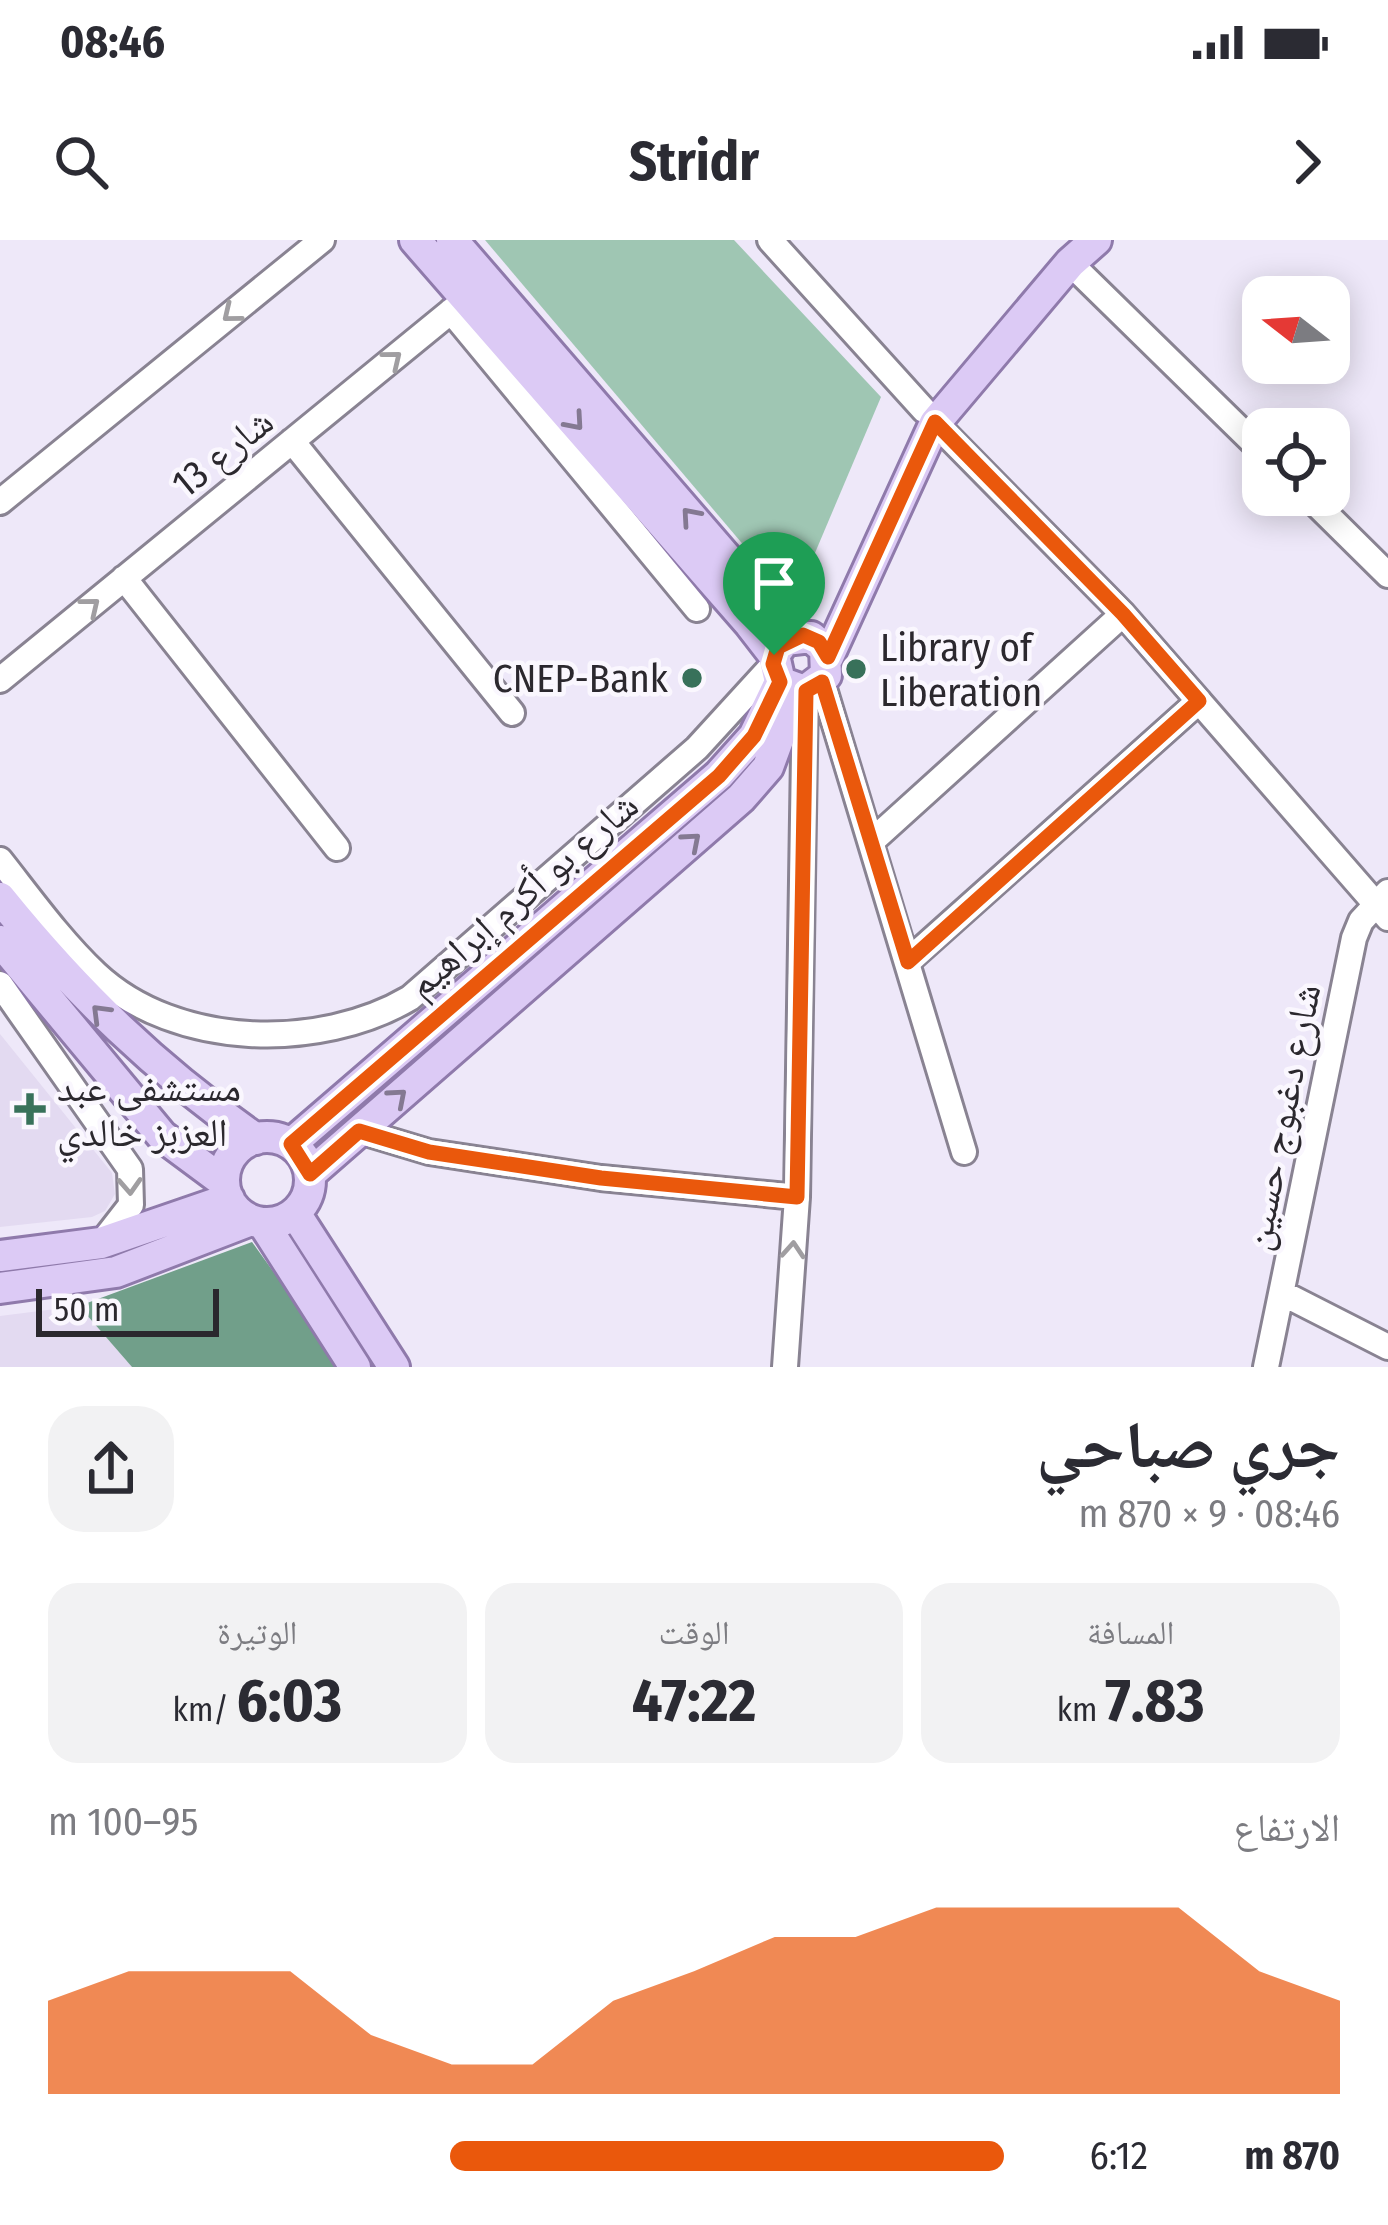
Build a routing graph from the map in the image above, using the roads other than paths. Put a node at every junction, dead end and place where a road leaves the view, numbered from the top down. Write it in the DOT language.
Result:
graph roads {
  1 [pos="322,240"];
  2 [pos="415,240"];
  3 [pos="452,240"];
  4 [pos="770,240"];
  5 [pos="1096,240"];
  6 [pos="1072,251"];
  7 [pos="469,296"];
  8 [pos="930,416"];
  9 [pos="1242,430"];
  10 [pos="292,441"];
  11 [pos="0,502"];
  12 [pos="1328,516"];
  13 [pos="1388,575"];
  14 [pos="124,578"];
  15 [pos="697,609"];
  16 [pos="1123,614"];
  17 [pos="797,666"];
  18 [pos="3,671"];
  19 [pos="1199,701"];
  20 [pos="512,713"];
  21 [pos="871,842"];
  22 [pos="337,848"];
  23 [pos="0,860"];
  24 [pos="14,897"];
  25 [pos="1384,905"];
  26 [pos="0,940"];
  27 [pos="46,954"];
  28 [pos="908,962"];
  29 [pos="96,974"];
  30 [pos="0,984"];
  31 [pos="359,1131"];
  32 [pos="256,1139"];
  33 [pos="291,1144"];
  34 [pos="964,1151"];
  35 [pos="310,1174"];
  36 [pos="797,1197"];
  37 [pos="242,1206"];
  38 [pos="295,1213"];
  39 [pos="101,1244"];
  40 [pos="0,1256"];
  41 [pos="0,1288"];
  42 [pos="1282,1293"];
  43 [pos="1388,1347"];
  44 [pos="355,1367"];
  45 [pos="394,1367"];
  46 [pos="784,1367"];
  47 [pos="1266,1367"];
  1 -- 11 [label="street, one-way"];
  2 -- 7 [label="main road"];
  3 -- 7 [label="main road"];
  4 -- 8 [label="street"];
  5 -- 6 [label="main road"];
  6 -- 8 [label="main road"];
  6 -- 9 [label="street"];
  10 -- 7 [label="street, شارع 13, one-way"];
  7 -- 15 [label="street"];
  7 -- 17 [label="main road"];
  8 -- 16 [label="street"];
  8 -- 17 [label="main road"];
  10 -- 14 [label="street, شارع 13"];
  10 -- 20 [label="street"];
  12 -- 13 [label="street"];
  18 -- 14 [label="street, شارع 13, one-way"];
  14 -- 22 [label="street"];
  16 -- 19 [label="street"];
  16 -- 21 [label="street"];
  17 -- 21 [label="street"];
  17 -- 29 [label="street, شارع بو أكرم إبراهيم"];
  31 -- 17 [label="main road, شارع بو أكرم إبراهيم, one-way"];
  17 -- 33 [label="main road, شارع بو أكرم إبراهيم"];
  17 -- 36 [label="street"];
  19 -- 25 [label="street"];
  19 -- 28 [label="street"];
  21 -- 28 [label="street"];
  23 -- 24 [label="street"];
  24 -- 27 [label="main road"];
  24 -- 29 [label="street"];
  25 -- 42 [label="street, شارع دغبوج حسين"];
  26 -- 37 [label="main road"];
  27 -- 29 [label="street"];
  32 -- 27 [label="main road, one-way"];
  28 -- 34 [label="street"];
  30 -- 39 [label="street, one-way"];
  31 -- 35 [label="main road, شارع بو أكرم إبراهيم"];
  31 -- 36 [label="street"];
  32 -- 33 [label="main road"];
  32 -- 37 [label="main road"];
  33 -- 35 [label="main road"];
  35 -- 38 [label="main road"];
  46 -- 36 [label="street, one-way"];
  37 -- 38 [label="main road"];
  37 -- 39 [label="main road"];
  37 -- 41 [label="main road"];
  37 -- 44 [label="main road"];
  38 -- 45 [label="main road"];
  39 -- 40 [label="main road"];
  42 -- 43 [label="street"];
  42 -- 47 [label="street, شارع دغبوج حسين"];
}
